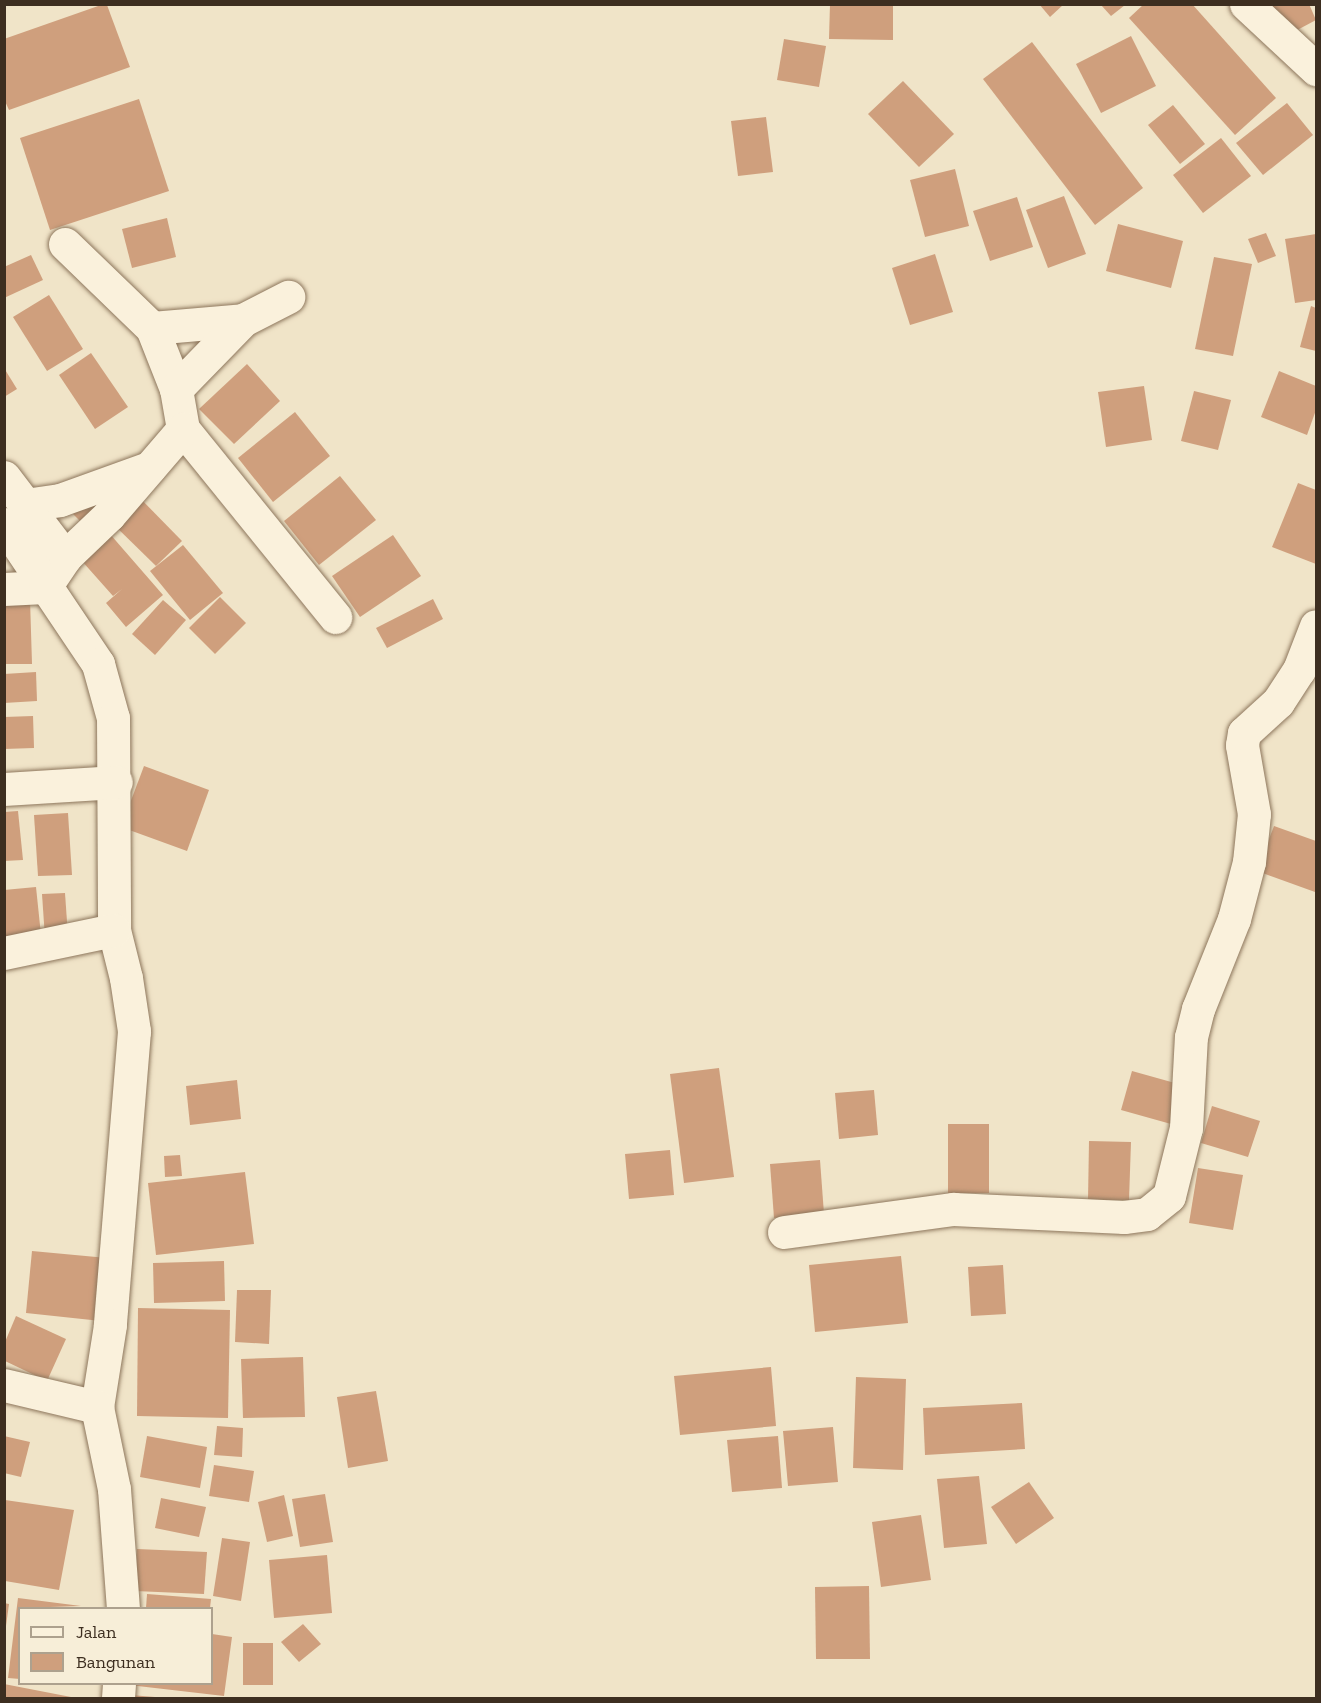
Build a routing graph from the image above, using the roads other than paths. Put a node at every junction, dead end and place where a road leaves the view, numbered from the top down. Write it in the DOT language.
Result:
graph roads {
  1 [pos="1246,4"];
  2 [pos="1317,69"];
  3 [pos="65,243"];
  4 [pos="288,297"];
  5 [pos="243,320"];
  6 [pos="152,328"];
  7 [pos="176,389"];
  8 [pos="183,429"];
  9 [pos="150,468"];
  10 [pos="4,477"];
  11 [pos="15,515"];
  12 [pos="65,557"];
  13 [pos="45,586"];
  14 [pos="4,589"];
  15 [pos="335,617"];
  16 [pos="1317,626"];
  17 [pos="116,782"];
  18 [pos="4,789"];
  19 [pos="114,930"];
  20 [pos="4,953"];
  21 [pos="784,1232"];
  22 [pos="4,1385"];
  23 [pos="97,1407"];
  24 [pos="123,1607"];
  1 -- 2 [label="street"];
  3 -- 6 [label="street"];
  4 -- 5 [label="street"];
  5 -- 6 [label="street"];
  5 -- 7 [label="street"];
  6 -- 7 [label="street"];
  7 -- 8 [label="street"];
  8 -- 9 [label="street"];
  8 -- 15 [label="street"];
  9 -- 11 [label="street"];
  9 -- 12 [label="street"];
  10 -- 11 [label="street"];
  11 -- 12 [label="street"];
  11 -- 13 [label="street"];
  12 -- 13 [label="street"];
  13 -- 14 [label="street"];
  13 -- 17 [label="street"];
  16 -- 21 [label="street"];
  17 -- 18 [label="street"];
  17 -- 19 [label="street"];
  19 -- 20 [label="street"];
  19 -- 23 [label="street"];
  22 -- 23 [label="street"];
  23 -- 24 [label="street"];
}
